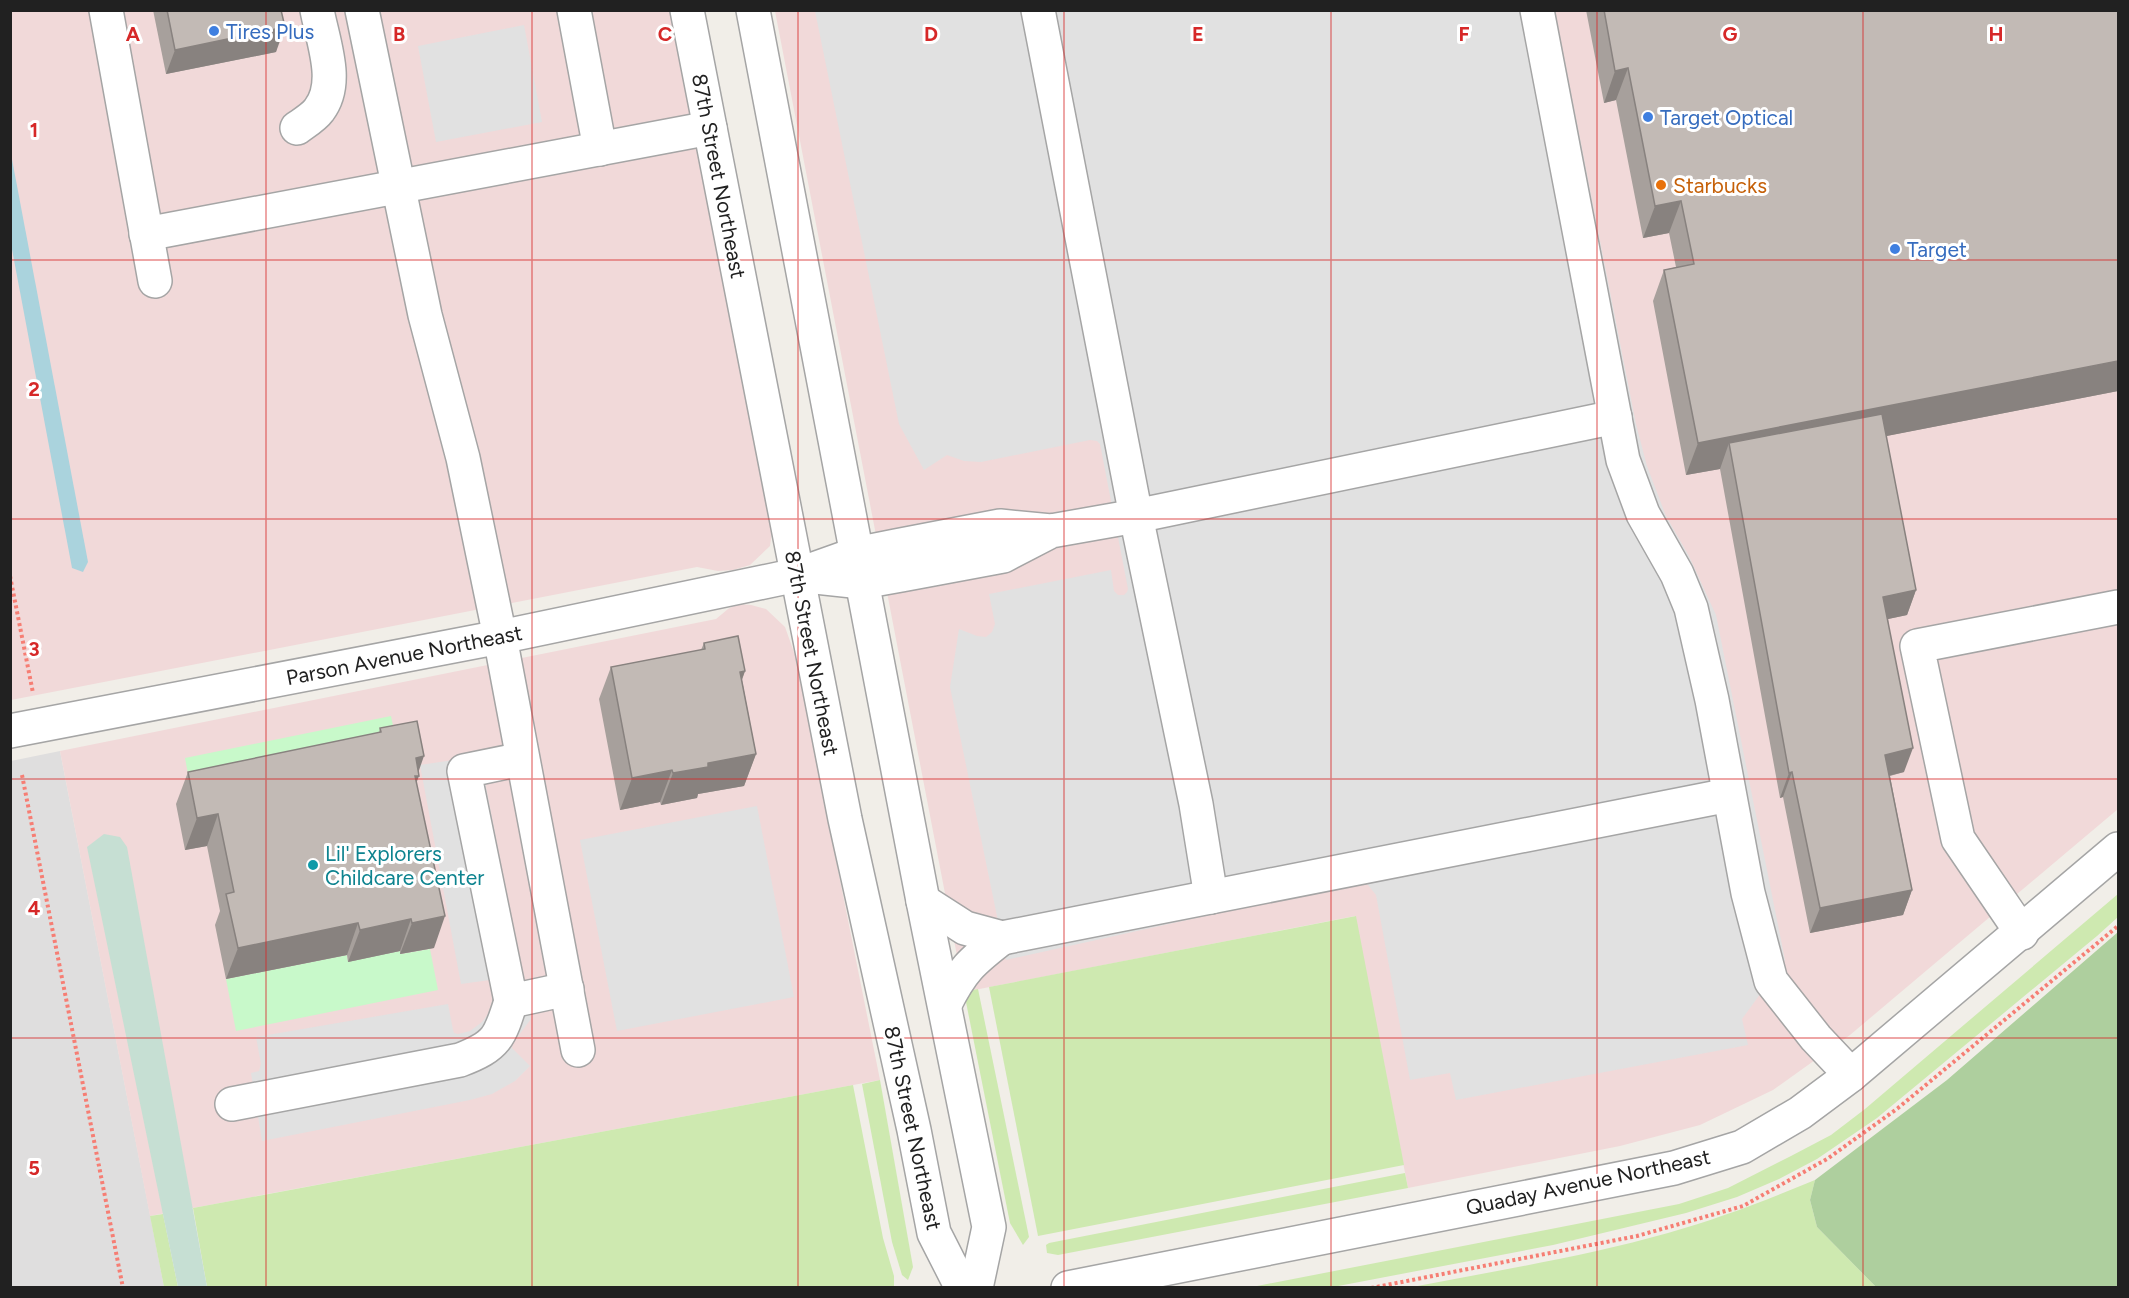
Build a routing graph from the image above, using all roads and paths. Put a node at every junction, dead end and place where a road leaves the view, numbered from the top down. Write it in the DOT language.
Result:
graph roads {
  1 [pos="106,10"];
  2 [pos="317,10"];
  3 [pos="362,10"];
  4 [pos="574,10"];
  5 [pos="687,10"];
  6 [pos="779,10"];
  7 [pos="1038,10"];
  8 [pos="1537,10"];
  9 [pos="755,25"];
  10 [pos="297,128"];
  11 [pos="710,128"];
  12 [pos="600,149"];
  13 [pos="398,186"];
  14 [pos="146,234"];
  15 [pos="155,281"];
  16 [pos="1615,417"];
  17 [pos="1136,516"];
  18 [pos="859,568"];
  19 [pos="797,575"];
  20 [pos="10,576"];
  21 [pos="2118,606"];
  22 [pos="500,637"];
  23 [pos="34,697"];
  24 [pos="10,731"];
  25 [pos="522,759"];
  26 [pos="22,775"];
  27 [pos="1729,795"];
  28 [pos="2118,849"];
  29 [pos="1211,897"];
  30 [pos="923,901"];
  31 [pos="2022,933"];
  32 [pos="1002,939"];
  33 [pos="567,989"];
  34 [pos="511,1000"];
  35 [pos="945,1004"];
  36 [pos="578,1050"];
  37 [pos="1851,1075"];
  38 [pos="232,1104"];
  39 [pos="123,1287"];
  40 [pos="962,1287"];
  41 [pos="976,1287"];
  42 [pos="1068,1287"];
  1 -- 14 [label="street"];
  2 -- 10 [label="street"];
  3 -- 13 [label="street"];
  4 -- 12 [label="street"];
  5 -- 11 [label="street, 87th Street Northeast"];
  6 -- 9 [label="street"];
  7 -- 17 [label="street"];
  8 -- 16 [label="street"];
  9 -- 18 [label="street"];
  11 -- 12 [label="street"];
  11 -- 19 [label="street, 87th Street Northeast"];
  12 -- 13 [label="street"];
  13 -- 14 [label="street"];
  13 -- 22 [label="street"];
  14 -- 15 [label="street"];
  16 -- 17 [label="street, Parson Avenue Northeast"];
  16 -- 27 [label="street"];
  17 -- 18 [label="street, Parson Avenue Northeast"];
  17 -- 29 [label="street"];
  18 -- 19 [label="street, Parson Avenue Northeast"];
  18 -- 30 [label="street"];
  19 -- 22 [label="street, Parson Avenue Northeast"];
  19 -- 40 [label="street, 87th Street Northeast"];
  20 -- 23 [label="path"];
  21 -- 31 [label="street"];
  22 -- 24 [label="street, Parson Avenue Northeast"];
  22 -- 25 [label="street"];
  25 -- 33 [label="street"];
  25 -- 34 [label="street"];
  26 -- 39 [label="path"];
  27 -- 29 [label="street"];
  27 -- 37 [label="street"];
  28 -- 31 [label="street, Quaday Avenue Northeast"];
  29 -- 32 [label="street"];
  30 -- 32 [label="street"];
  30 -- 35 [label="street"];
  31 -- 37 [label="street, Quaday Avenue Northeast"];
  32 -- 35 [label="street"];
  33 -- 34 [label="street"];
  33 -- 36 [label="street"];
  34 -- 38 [label="street"];
  35 -- 41 [label="street"];
  37 -- 42 [label="street, Quaday Avenue Northeast"];
}
